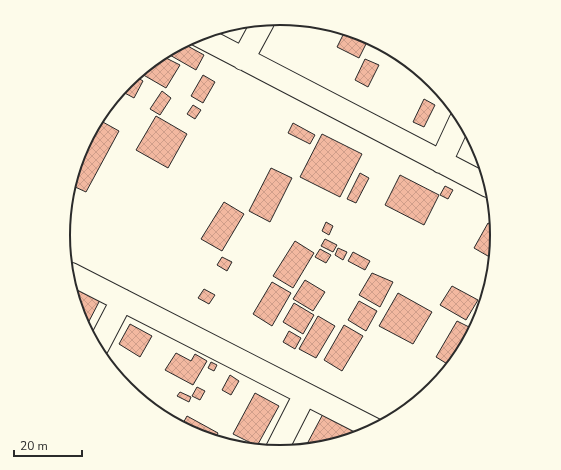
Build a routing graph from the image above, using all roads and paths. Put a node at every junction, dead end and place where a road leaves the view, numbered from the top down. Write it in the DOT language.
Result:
graph roads {
  1 [pos="261,26"];
  2 [pos="206,39"];
  3 [pos="243,59"];
  4 [pos="459,124"];
  5 [pos="441,162"];
  6 [pos="484,184"];
  7 [pos="75,276"];
  8 [pos="122,300"];
  9 [pos="100,342"];
  10 [pos="305,394"];
  11 [pos="368,426"];
  12 [pos="279,445"];
  1 -- 3 [label="street"];
  2 -- 3 [label="street"];
  3 -- 5 [label="street"];
  4 -- 5 [label="street"];
  5 -- 6 [label="street"];
  7 -- 8 [label="street"];
  8 -- 9 [label="street"];
  8 -- 10 [label="street"];
  10 -- 11 [label="street"];
  10 -- 12 [label="street"];
}
